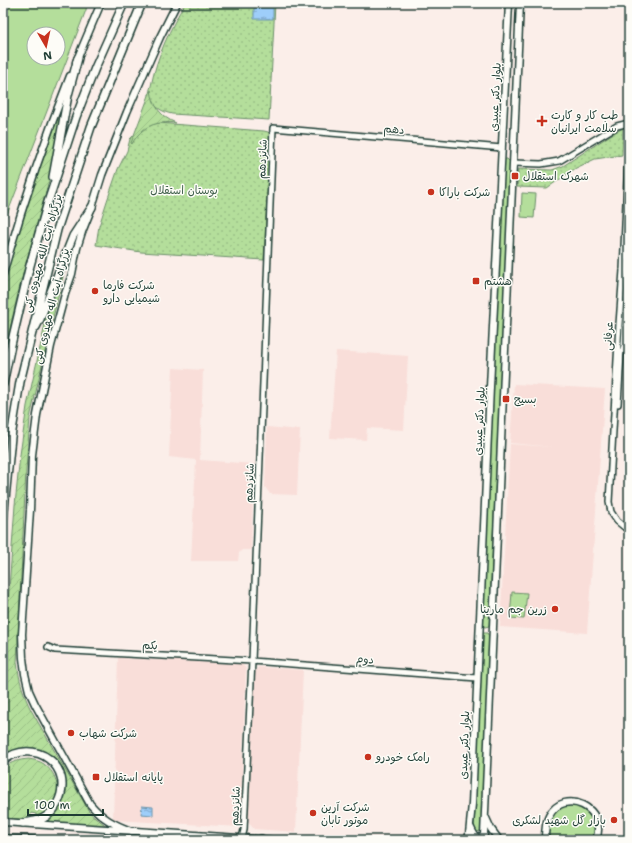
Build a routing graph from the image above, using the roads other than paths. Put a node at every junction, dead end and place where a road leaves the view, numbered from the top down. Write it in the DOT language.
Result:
graph roads {
  1 [pos="101,3"];
  2 [pos="124,3"];
  3 [pos="142,3"];
  4 [pos="177,3"];
  5 [pos="510,3"];
  6 [pos="520,3"];
  7 [pos="78,58"];
  8 [pos="629,124"];
  9 [pos="273,128"];
  10 [pos="629,134"];
  11 [pos="502,148"];
  12 [pos="513,149"];
  13 [pos="512,163"];
  14 [pos="48,202"];
  15 [pos="92,207"];
  16 [pos="629,252"];
  17 [pos="3,274"];
  18 [pos="31,335"];
  19 [pos="3,384"];
  20 [pos="3,520"];
  21 [pos="629,527"];
  22 [pos="629,531"];
  23 [pos="48,647"];
  24 [pos="252,661"];
  25 [pos="477,678"];
  26 [pos="3,762"];
  27 [pos="485,815"];
  28 [pos="3,822"];
  29 [pos="23,823"];
  30 [pos="470,826"];
  31 [pos="132,830"];
  32 [pos="242,838"];
  33 [pos="3,839"];
  34 [pos="34,840"];
  35 [pos="263,840"];
  36 [pos="270,840"];
  37 [pos="468,840"];
  38 [pos="499,840"];
  39 [pos="545,840"];
  40 [pos="596,840"];
  1 -- 7 [label="main road"];
  2 -- 14 [label="highway"];
  3 -- 18 [label="highway, بزرگراه آیت الله مهدوی کنی"];
  4 -- 15 [label="main road, بزرگراه آیت اله مهدوی کنی"];
  5 -- 11 [label="main road, بلوار دکتر عبیدی"];
  6 -- 12 [label="main road, بلوار دکتر عبیدی"];
  7 -- 14 [label="highway"];
  7 -- 17 [label="main road"];
  8 -- 13 [label="street"];
  9 -- 11 [label="street, دهم"];
  9 -- 24 [label="street, شانزدهم"];
  10 -- 22 [label="street, عرفانی"];
  11 -- 12 [label="main road, دهم"];
  11 -- 25 [label="main road, بلوار دکتر عبیدی"];
  12 -- 13 [label="main road, بلوار دکتر عبیدی"];
  13 -- 27 [label="main road, بلوار دکتر عبیدی"];
  14 -- 19 [label="highway"];
  15 -- 18 [label="highway"];
  15 -- 31 [label="main road, بزرگراه آیت اله مهدوی کنی"];
  16 -- 21 [label="street, عرفانی"];
  18 -- 20 [label="highway, بزرگراه آیت الله مهدوی کنی"];
  23 -- 24 [label="street, یکم"];
  24 -- 25 [label="street, دوم"];
  24 -- 32 [label="street, شانزدهم"];
  25 -- 30 [label="main road, بلوار دکتر عبیدی"];
  26 -- 29 [label="highway"];
  27 -- 30 [label="main road, بلوار دکتر عبیدی"];
  27 -- 38 [label="main road"];
  28 -- 29 [label="main road"];
  29 -- 31 [label="main road"];
  30 -- 37 [label="main road, بلوار دکتر عبیدی"];
  31 -- 32 [label="main road"];
  32 -- 35 [label="main road"];
  33 -- 34 [label="highway"];
  35 -- 36 [label="main road"];
  39 -- 40 [label="main road"];
}
